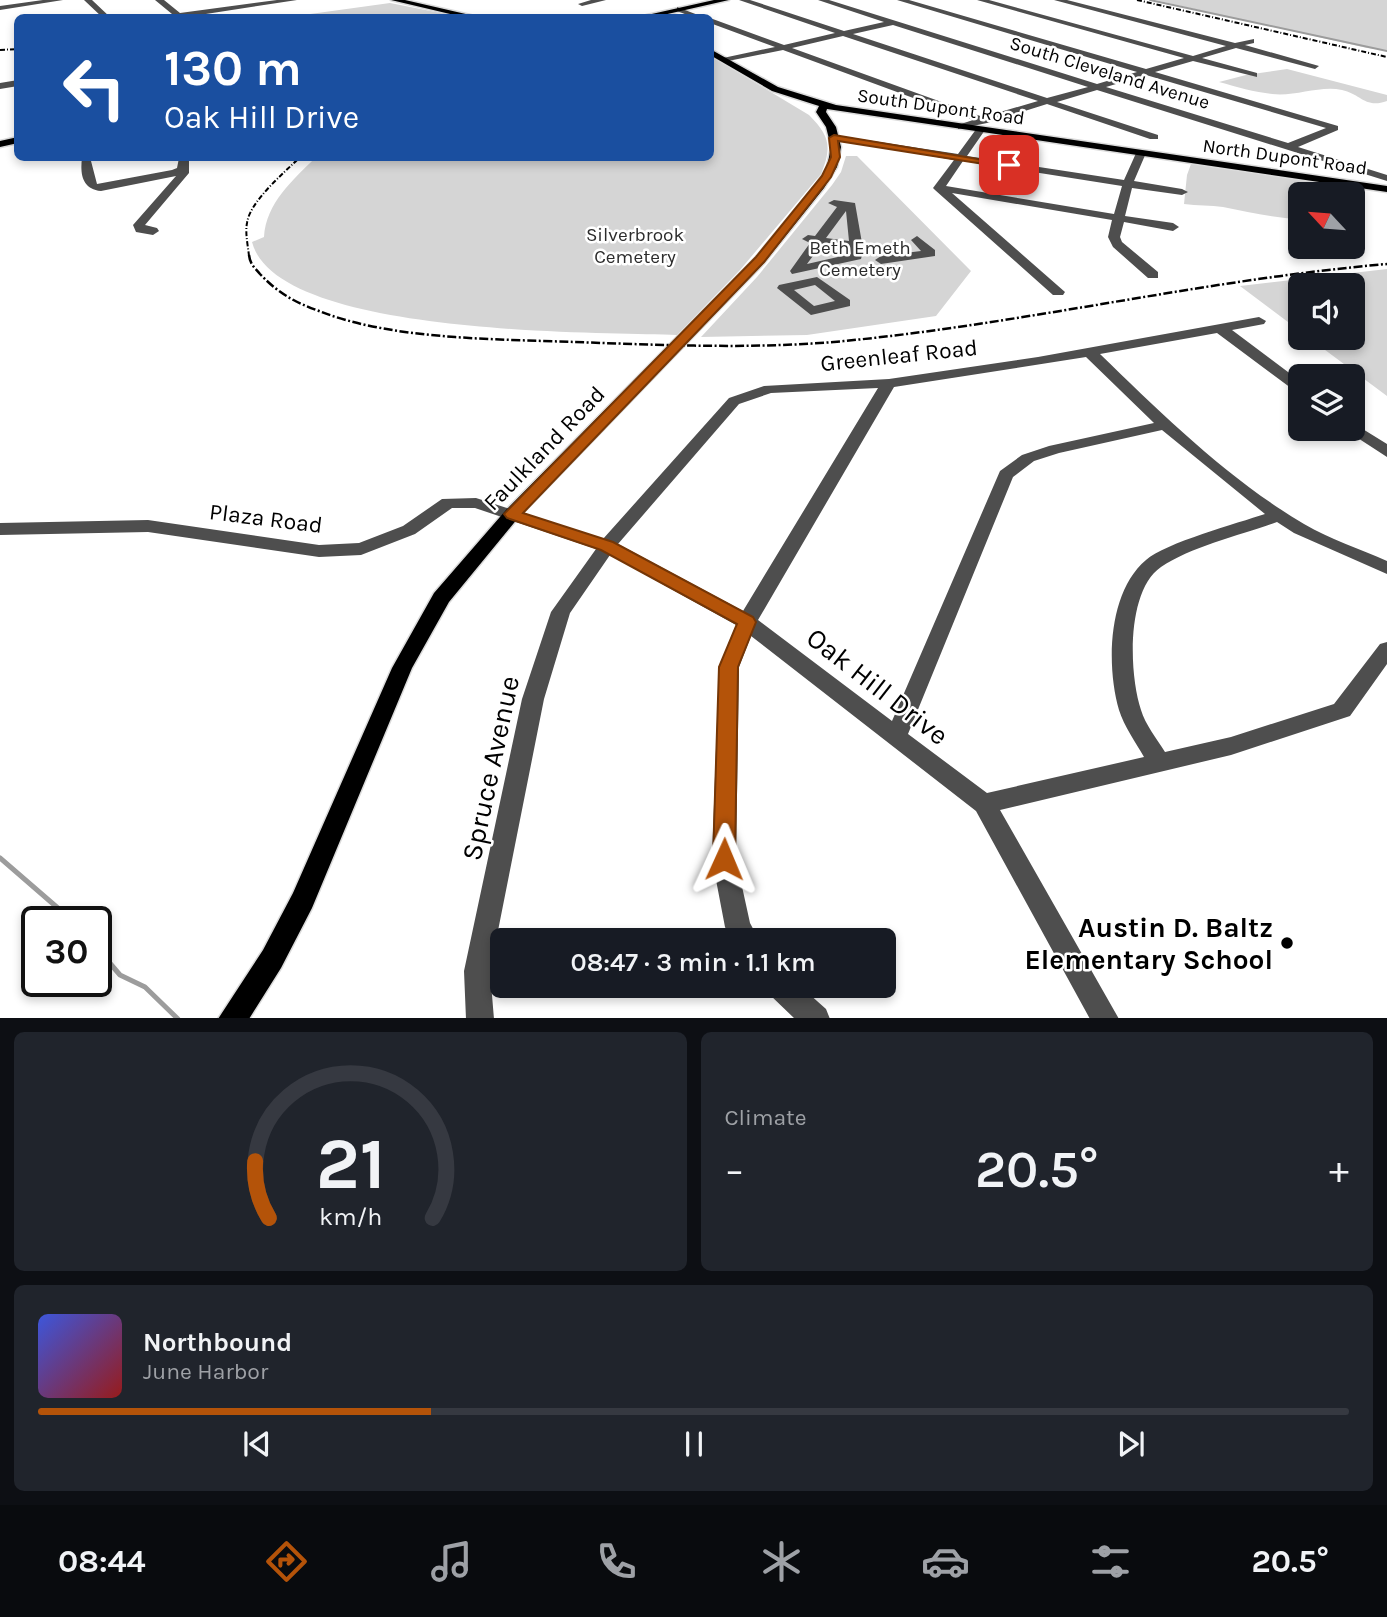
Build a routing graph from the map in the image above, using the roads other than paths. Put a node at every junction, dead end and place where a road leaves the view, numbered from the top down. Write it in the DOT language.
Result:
graph roads {
  1 [pos="59,0"];
  2 [pos="88,0"];
  3 [pos="159,0"];
  4 [pos="255,0"];
  5 [pos="293,0"];
  6 [pos="395,0"];
  7 [pos="602,0"];
  8 [pos="725,0"];
  9 [pos="743,0"];
  10 [pos="822,0"];
  11 [pos="901,0"];
  12 [pos="1058,0"];
  13 [pos="984,1"];
  14 [pos="266,4"];
  15 [pos="582,4"];
  16 [pos="964,6"];
  17 [pos="0,8"];
  18 [pos="680,9"];
  19 [pos="941,11"];
  20 [pos="104,14"];
  21 [pos="177,14"];
  22 [pos="186,14"];
  23 [pos="461,14"];
  24 [pos="660,14"];
  25 [pos="693,14"];
  26 [pos="1112,14"];
  27 [pos="714,21"];
  28 [pos="895,22"];
  29 [pos="1071,25"];
  30 [pos="844,33"];
  31 [pos="1027,36"];
  32 [pos="1251,41"];
  33 [pos="1002,42"];
  34 [pos="990,45"];
  35 [pos="1233,46"];
  36 [pos="783,47"];
  37 [pos="978,48"];
  38 [pos="714,53"];
  39 [pos="1191,59"];
  40 [pos="726,60"];
  41 [pos="1315,66"];
  42 [pos="1145,72"];
  43 [pos="1254,75"];
  44 [pos="1096,86"];
  45 [pos="775,89"];
  46 [pos="1046,102"];
  47 [pos="824,106"];
  48 [pos="816,116"];
  49 [pos="982,125"];
  50 [pos="832,135"];
  51 [pos="1154,137"];
  52 [pos="1288,147"];
  53 [pos="1141,153"];
  54 [pos="961,158"];
  55 [pos="1178,158"];
  56 [pos="86,161"];
  57 [pos="183,164"];
  58 [pos="1387,178"];
  59 [pos="1128,184"];
  60 [pos="939,188"];
  61 [pos="1387,189"];
  62 [pos="1182,192"];
  63 [pos="1117,218"];
  64 [pos="1173,228"];
  65 [pos="153,231"];
  66 [pos="856,240"];
  67 [pos="1153,275"];
  68 [pos="1058,292"];
  69 [pos="1259,321"];
  70 [pos="1220,328"];
  71 [pos="1089,352"];
  72 [pos="1288,379"];
  73 [pos="889,383"];
  74 [pos="1165,425"];
  75 [pos="1365,437"];
  76 [pos="1387,453"];
  77 [pos="512,514"];
  78 [pos="1278,516"];
  79 [pos="0,530"];
  80 [pos="607,546"];
  81 [pos="1387,568"];
  82 [pos="747,622"];
  83 [pos="1387,649"];
  84 [pos="896,737"];
  85 [pos="1159,763"];
  86 [pos="984,804"];
  87 [pos="738,928"];
  88 [pos="794,998"];
  89 [pos="232,1018"];
  90 [pos="480,1018"];
  91 [pos="816,1018"];
  92 [pos="1105,1018"];
  1 -- 17 [label="street"];
  2 -- 20 [label="street"];
  3 -- 21 [label="street"];
  4 -- 14 [label="street"];
  5 -- 14 [label="street"];
  6 -- 23 [label="main road"];
  7 -- 15 [label="street"];
  8 -- 18 [label="main road"];
  9 -- 30 [label="street"];
  10 -- 28 [label="street, South Cleveland Avenue"];
  11 -- 19 [label="street"];
  12 -- 26 [label="street"];
  13 -- 29 [label="street"];
  14 -- 22 [label="street"];
  16 -- 19 [label="street"];
  18 -- 24 [label="main road"];
  18 -- 25 [label="street"];
  19 -- 28 [label="street"];
  19 -- 31 [label="street"];
  26 -- 29 [label="street"];
  26 -- 35 [label="street"];
  27 -- 36 [label="street"];
  28 -- 30 [label="street"];
  28 -- 37 [label="street, South Cleveland Avenue"];
  29 -- 31 [label="street"];
  29 -- 39 [label="street"];
  30 -- 36 [label="street"];
  30 -- 46 [label="street"];
  31 -- 33 [label="street"];
  31 -- 42 [label="street"];
  32 -- 35 [label="street"];
  34 -- 37 [label="street"];
  35 -- 39 [label="street"];
  35 -- 41 [label="street"];
  36 -- 40 [label="street"];
  36 -- 49 [label="street"];
  37 -- 44 [label="street, South Cleveland Avenue"];
  38 -- 40 [label="main road, South Dupont Road"];
  39 -- 42 [label="street"];
  39 -- 43 [label="street"];
  40 -- 45 [label="main road, South Dupont Road"];
  42 -- 44 [label="street"];
  42 -- 52 [label="street"];
  44 -- 46 [label="street"];
  44 -- 52 [label="street, South Cleveland Avenue"];
  45 -- 47 [label="main road, South Dupont Road"];
  45 -- 48 [label="main road"];
  46 -- 49 [label="street"];
  46 -- 51 [label="street"];
  47 -- 48 [label="main road"];
  47 -- 49 [label="main road, South Dupont Road"];
  47 -- 50 [label="main road, Faulkland Road"];
  48 -- 50 [label="main road"];
  49 -- 53 [label="main road, South Dupont Road"];
  49 -- 54 [label="street"];
  50 -- 54 [label="street"];
  50 -- 77 [label="main road, Faulkland Road"];
  52 -- 58 [label="street, South Cleveland Avenue"];
  53 -- 55 [label="main road, South Dupont Road"];
  53 -- 59 [label="street"];
  54 -- 59 [label="street"];
  54 -- 60 [label="street"];
  55 -- 61 [label="main road, North Dupont Road"];
  56 -- 57 [label="street"];
  57 -- 65 [label="street"];
  59 -- 62 [label="street"];
  59 -- 63 [label="street"];
  60 -- 63 [label="street"];
  60 -- 68 [label="street"];
  63 -- 64 [label="street"];
  63 -- 67 [label="street"];
  66 -- 66 [label="street"];
  69 -- 70 [label="street, Greenleaf Road"];
  70 -- 71 [label="street, Greenleaf Road"];
  70 -- 72 [label="street"];
  71 -- 73 [label="street, Greenleaf Road"];
  71 -- 74 [label="street"];
  73 -- 80 [label="street, Greenleaf Road"];
  73 -- 82 [label="street"];
  74 -- 78 [label="street"];
  74 -- 84 [label="street"];
  75 -- 76 [label="street"];
  77 -- 79 [label="street, Plaza Road"];
  77 -- 80 [label="street, Oak Hill Drive"];
  77 -- 89 [label="main road, Faulkland Road"];
  78 -- 81 [label="street"];
  78 -- 85 [label="street"];
  80 -- 82 [label="street, Oak Hill Drive"];
  80 -- 90 [label="street, Spruce Avenue"];
  82 -- 84 [label="street, Oak Hill Drive"];
  82 -- 87 [label="street"];
  83 -- 85 [label="street"];
  84 -- 86 [label="street, Oak Hill Drive"];
  85 -- 86 [label="street"];
  86 -- 92 [label="street, Oak Hill Drive"];
  88 -- 91 [label="street"];
}
